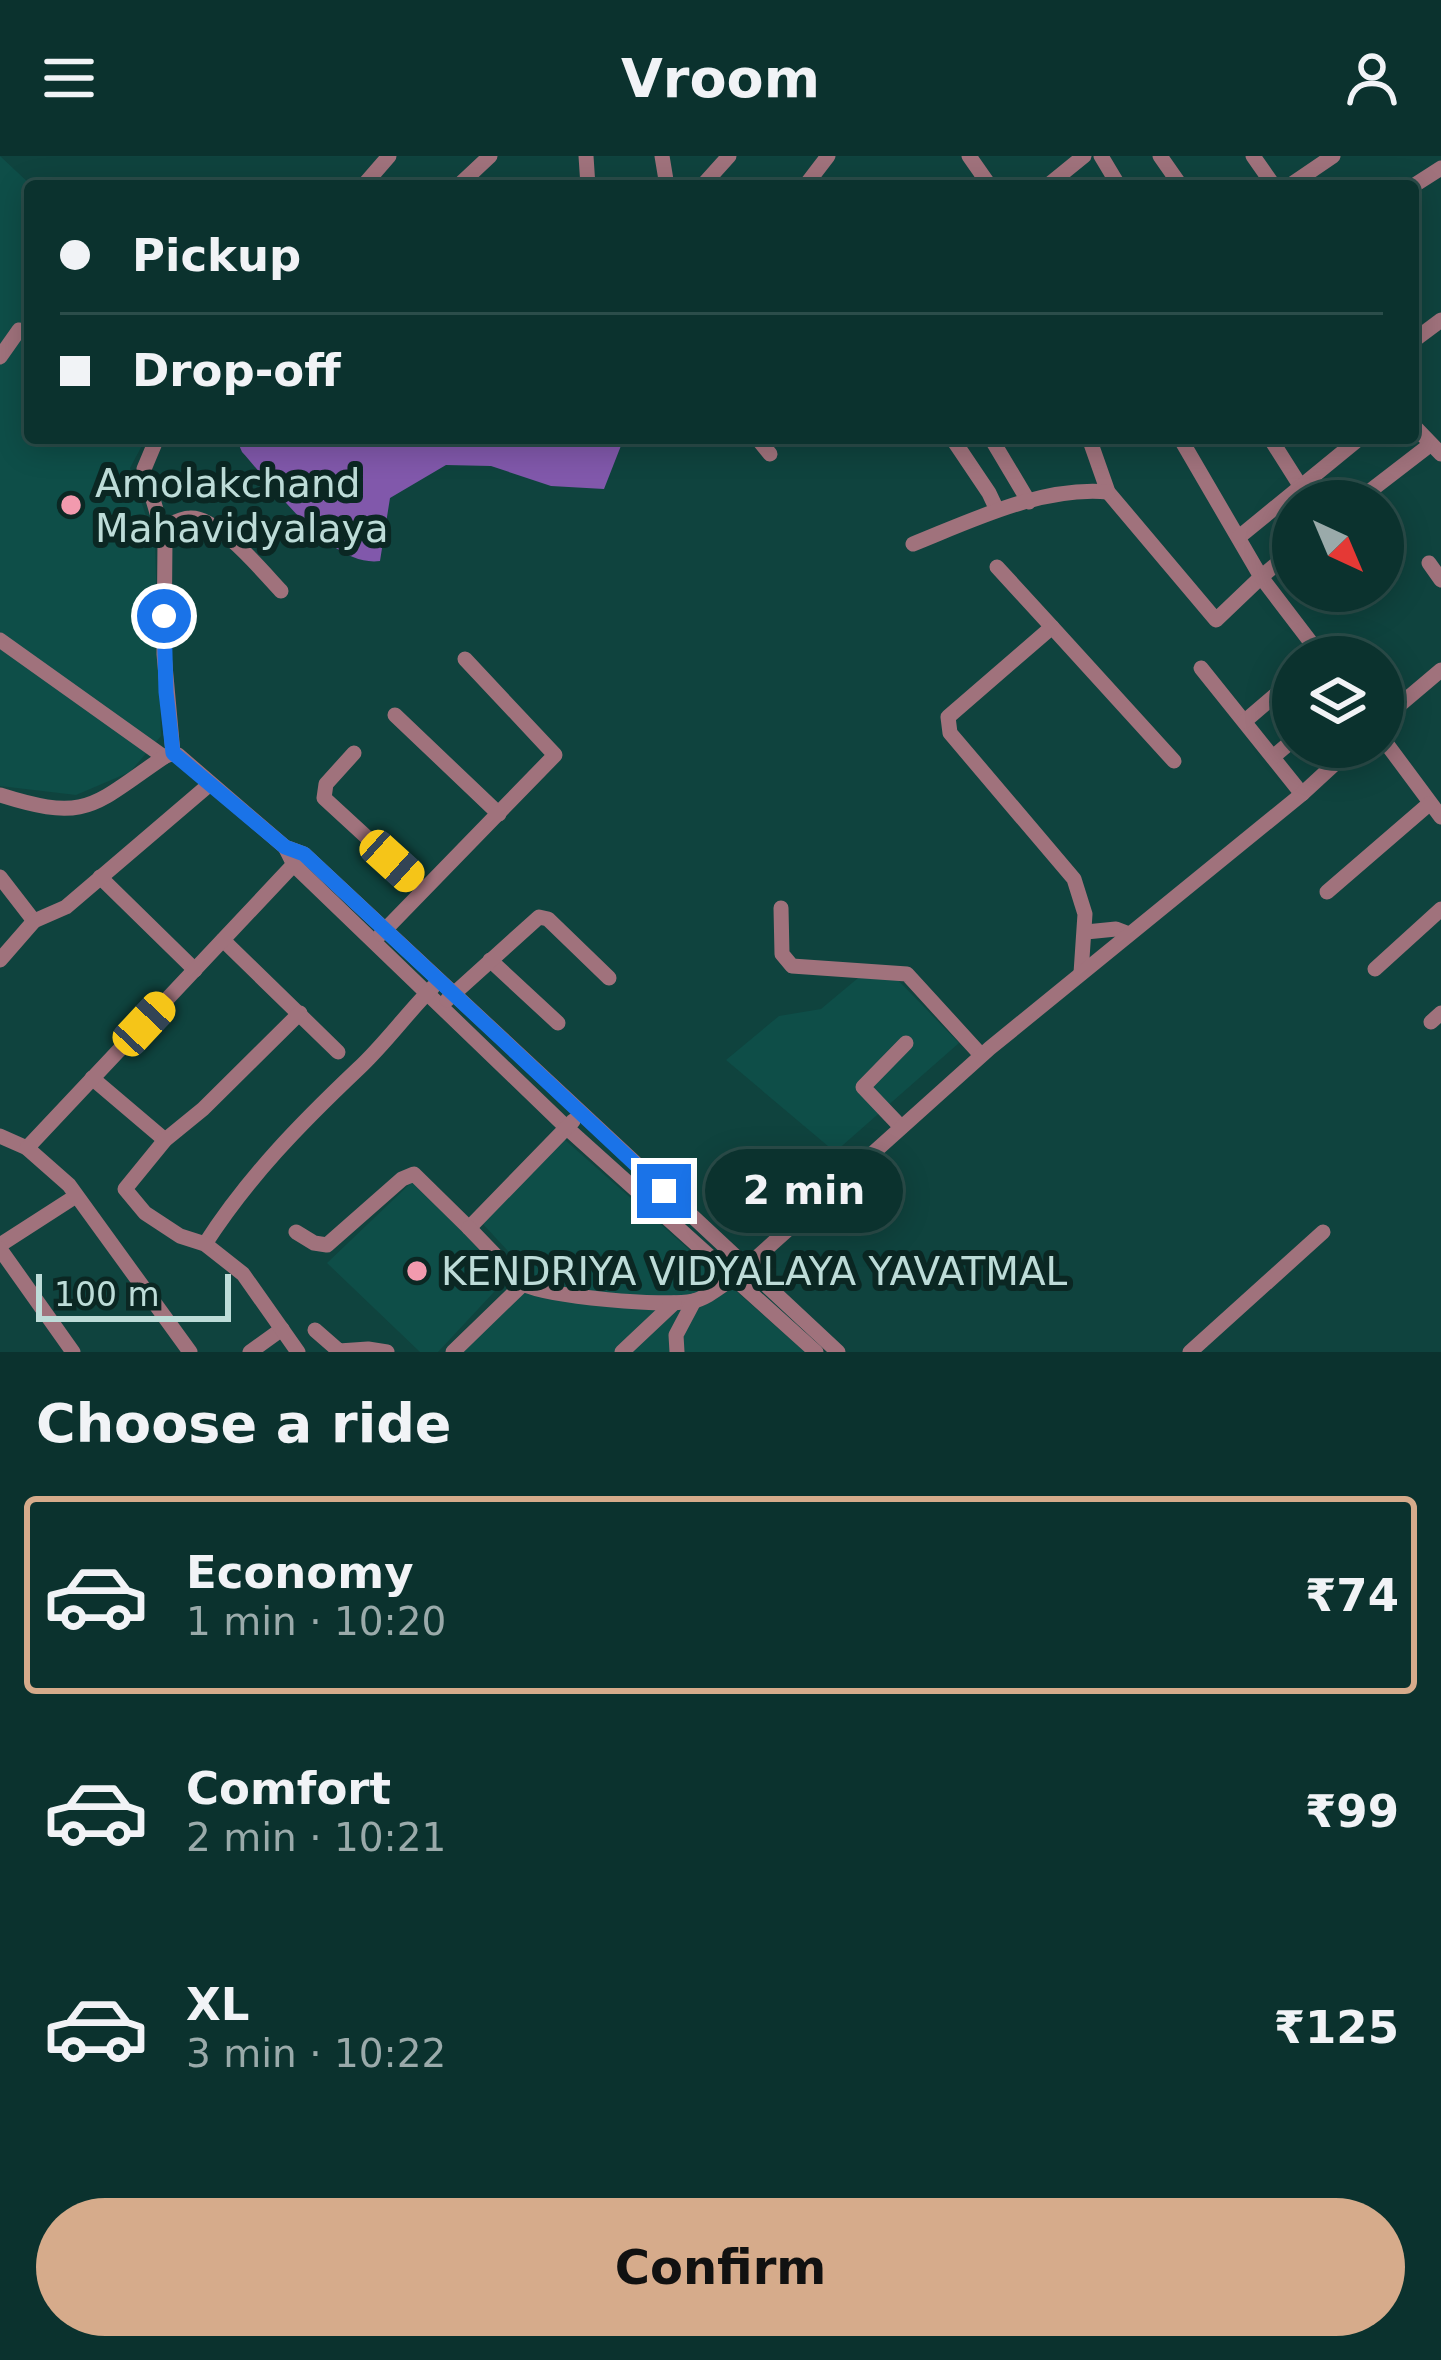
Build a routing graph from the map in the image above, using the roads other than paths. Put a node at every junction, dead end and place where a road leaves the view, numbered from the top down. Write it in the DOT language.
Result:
graph roads {
  1 [pos="389,156"];
  2 [pos="490,156"];
  3 [pos="729,156"];
  4 [pos="1084,156"];
  5 [pos="1333,156"];
  6 [pos="368,180"];
  7 [pos="464,180"];
  8 [pos="707,180"];
  9 [pos="1054,180"];
  10 [pos="1298,180"];
  11 [pos="19,330"];
  12 [pos="0,356"];
  13 [pos="154,444"];
  14 [pos="762,444"];
  15 [pos="956,444"];
  16 [pos="994,444"];
  17 [pos="1096,444"];
  18 [pos="1184,444"];
  19 [pos="1274,444"];
  20 [pos="1353,444"];
  21 [pos="1436,449"];
  22 [pos="770,454"];
  23 [pos="1296,480"];
  24 [pos="1309,480"];
  25 [pos="1389,480"];
  26 [pos="1108,492"];
  27 [pos="1029,502"];
  28 [pos="997,510"];
  29 [pos="1272,510"];
  30 [pos="163,528"];
  31 [pos="1240,537"];
  32 [pos="913,544"];
  33 [pos="1429,563"];
  34 [pos="997,567"];
  35 [pos="1272,568"];
  36 [pos="1261,577"];
  37 [pos="1441,580"];
  38 [pos="280,591"];
  39 [pos="1052,627"];
  40 [pos="1305,636"];
  41 [pos="0,640"];
  42 [pos="465,659"];
  43 [pos="1201,668"];
  44 [pos="1440,673"];
  45 [pos="1272,698"];
  46 [pos="1404,702"];
  47 [pos="395,716"];
  48 [pos="1245,721"];
  49 [pos="354,753"];
  50 [pos="168,755"];
  51 [pos="1272,756"];
  52 [pos="1174,761"];
  53 [pos="1282,768"];
  54 [pos="1330,768"];
  55 [pos="1404,768"];
  56 [pos="210,784"];
  57 [pos="1302,794"];
  58 [pos="0,795"];
  59 [pos="1435,810"];
  60 [pos="499,814"];
  61 [pos="299,860"];
  62 [pos="0,877"];
  63 [pos="100,878"];
  64 [pos="423,890"];
  65 [pos="1327,892"];
  66 [pos="781,908"];
  67 [pos="1441,909"];
  68 [pos="34,921"];
  69 [pos="1086,932"];
  70 [pos="1129,934"];
  71 [pos="379,936"];
  72 [pos="223,940"];
  73 [pos="0,960"];
  74 [pos="490,960"];
  75 [pos="1375,969"];
  76 [pos="195,970"];
  77 [pos="1081,973"];
  78 [pos="608,978"];
  79 [pos="433,987"];
  80 [pos="454,993"];
  81 [pos="441,1007"];
  82 [pos="300,1013"];
  83 [pos="558,1024"];
  84 [pos="907,1043"];
  85 [pos="338,1052"];
  86 [pos="982,1055"];
  87 [pos="92,1078"];
  88 [pos="573,1121"];
  89 [pos="901,1127"];
  90 [pos="0,1136"];
  91 [pos="165,1140"];
  92 [pos="27,1148"];
  93 [pos="76,1196"];
  94 [pos="469,1228"];
  95 [pos="296,1232"];
  96 [pos="1323,1232"];
  97 [pos="205,1244"];
  98 [pos="0,1247"];
  99 [pos="741,1271"];
  100 [pos="523,1285"];
  101 [pos="694,1301"];
  102 [pos="674,1303"];
  103 [pos="282,1329"];
  104 [pos="315,1330"];
  105 [pos="73,1352"];
  106 [pos="190,1352"];
  107 [pos="250,1352"];
  108 [pos="298,1352"];
  109 [pos="387,1352"];
  110 [pos="453,1352"];
  111 [pos="622,1352"];
  112 [pos="677,1352"];
  113 [pos="816,1352"];
  114 [pos="838,1352"];
  115 [pos="1190,1352"];
  1 -- 6 [label="street"];
  2 -- 7 [label="street"];
  3 -- 8 [label="street"];
  4 -- 9 [label="street"];
  5 -- 10 [label="street"];
  11 -- 12 [label="street"];
  13 -- 30 [label="street"];
  14 -- 22 [label="street"];
  15 -- 28 [label="street"];
  16 -- 27 [label="street"];
  17 -- 26 [label="street"];
  18 -- 31 [label="street"];
  19 -- 23 [label="street"];
  20 -- 24 [label="street"];
  21 -- 25 [label="street"];
  26 -- 27 [label="street"];
  26 -- 36 [label="street"];
  27 -- 28 [label="street"];
  28 -- 32 [label="street"];
  29 -- 31 [label="street"];
  30 -- 38 [label="street"];
  30 -- 50 [label="street"];
  31 -- 36 [label="street"];
  33 -- 37 [label="street"];
  34 -- 39 [label="street"];
  35 -- 36 [label="street"];
  36 -- 40 [label="street"];
  39 -- 52 [label="street"];
  39 -- 69 [label="street"];
  41 -- 50 [label="street"];
  42 -- 60 [label="street"];
  43 -- 48 [label="street"];
  44 -- 46 [label="street"];
  45 -- 48 [label="street"];
  47 -- 60 [label="street"];
  48 -- 51 [label="street"];
  49 -- 64 [label="street"];
  50 -- 56 [label="street"];
  50 -- 58 [label="street"];
  53 -- 57 [label="street"];
  54 -- 57 [label="street"];
  55 -- 59 [label="street"];
  56 -- 61 [label="street"];
  56 -- 63 [label="street"];
  57 -- 70 [label="street"];
  59 -- 65 [label="street"];
  60 -- 64 [label="street"];
  61 -- 71 [label="street"];
  61 -- 72 [label="street"];
  62 -- 68 [label="street"];
  63 -- 68 [label="street"];
  63 -- 76 [label="street"];
  64 -- 71 [label="street"];
  66 -- 86 [label="street"];
  67 -- 75 [label="street"];
  68 -- 73 [label="street"];
  69 -- 70 [label="street"];
  69 -- 77 [label="street"];
  70 -- 77 [label="street"];
  71 -- 79 [label="street"];
  72 -- 76 [label="street"];
  72 -- 82 [label="street"];
  74 -- 78 [label="street"];
  74 -- 80 [label="street"];
  74 -- 83 [label="street"];
  76 -- 87 [label="street"];
  77 -- 86 [label="street"];
  79 -- 80 [label="street"];
  79 -- 81 [label="street"];
  79 -- 97 [label="street"];
  80 -- 81 [label="street"];
  80 -- 88 [label="street"];
  81 -- 88 [label="street"];
  82 -- 85 [label="street"];
  82 -- 91 [label="street"];
  84 -- 89 [label="street"];
  86 -- 89 [label="street"];
  87 -- 91 [label="street"];
  87 -- 92 [label="street"];
  88 -- 94 [label="street"];
  88 -- 99 [label="street"];
  89 -- 99 [label="street"];
  90 -- 92 [label="street"];
  91 -- 97 [label="street"];
  92 -- 93 [label="street"];
  93 -- 98 [label="street"];
  93 -- 106 [label="street"];
  94 -- 95 [label="street"];
  94 -- 100 [label="street"];
  96 -- 115 [label="street"];
  97 -- 103 [label="street"];
  98 -- 105 [label="street"];
  99 -- 101 [label="street"];
  99 -- 113 [label="street"];
  99 -- 114 [label="street"];
  100 -- 102 [label="street"];
  100 -- 110 [label="street"];
  101 -- 102 [label="street"];
  101 -- 112 [label="street"];
  102 -- 111 [label="street"];
  103 -- 107 [label="street"];
  103 -- 108 [label="street"];
  104 -- 109 [label="street"];
}
